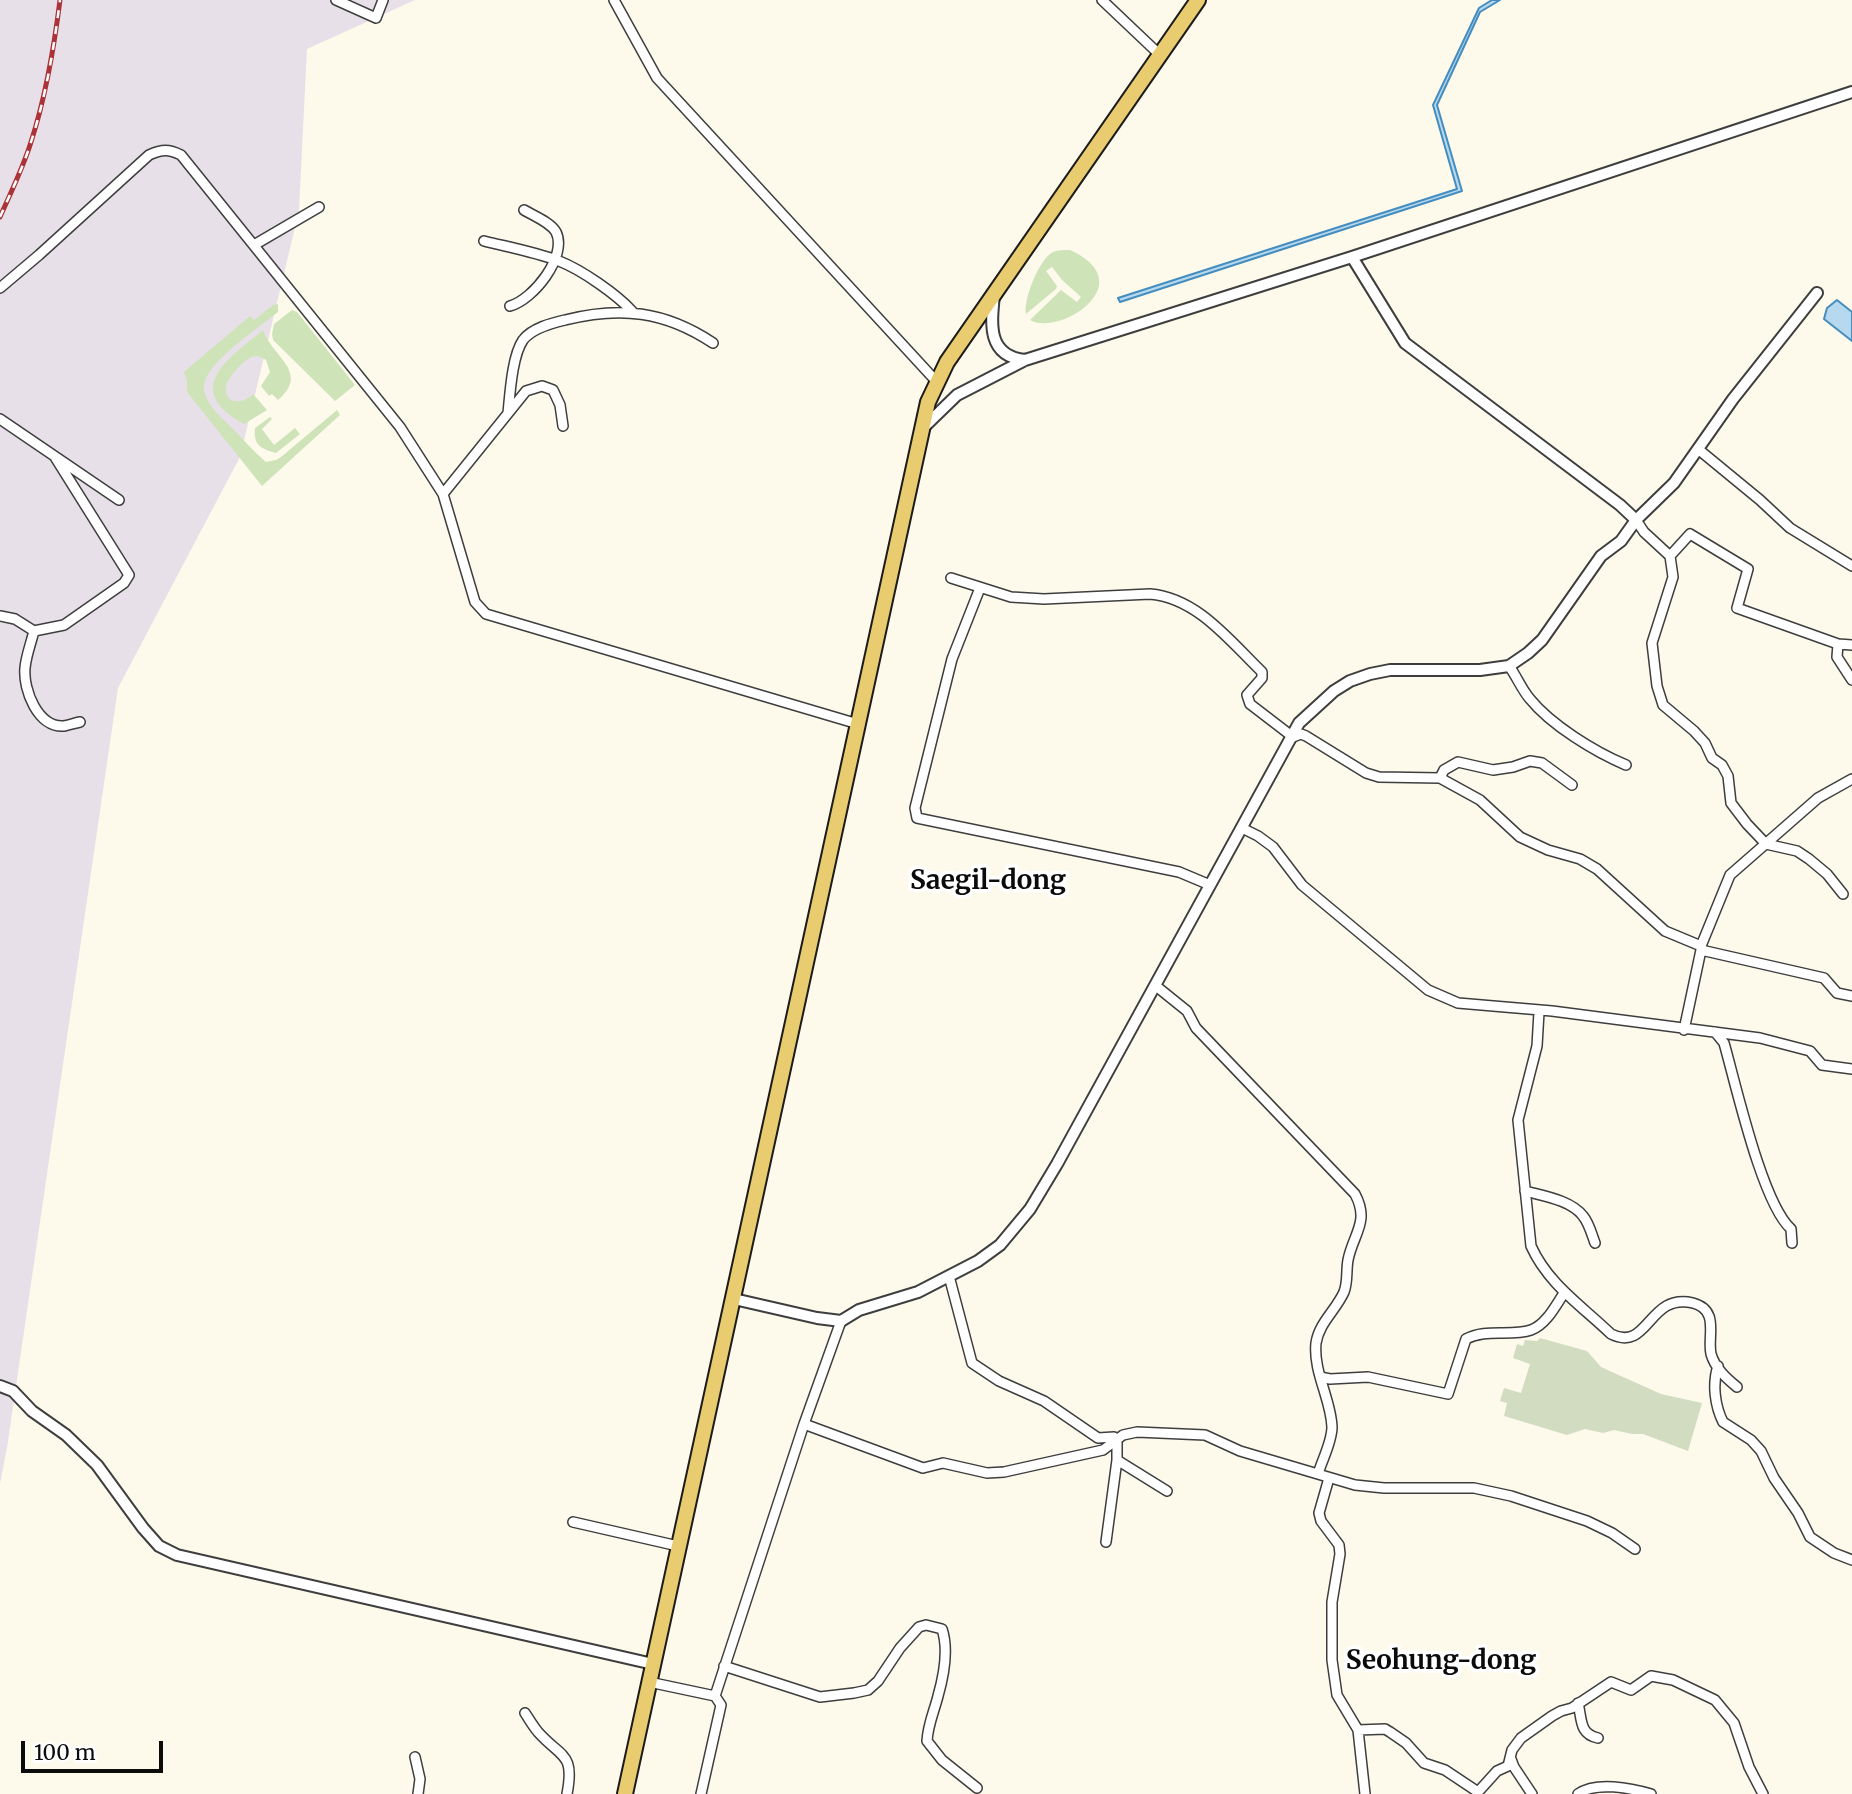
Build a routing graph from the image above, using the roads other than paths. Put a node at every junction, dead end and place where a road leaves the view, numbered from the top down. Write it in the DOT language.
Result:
graph roads {
  1 [pos="336,0"];
  2 [pos="383,0"];
  3 [pos="614,0"];
  4 [pos="1102,0"];
  5 [pos="1198,0"];
  6 [pos="1160,55"];
  7 [pos="1852,92"];
  8 [pos="319,207"];
  9 [pos="524,210"];
  10 [pos="484,240"];
  11 [pos="254,245"];
  12 [pos="1352,257"];
  13 [pos="556,260"];
  14 [pos="0,288"];
  15 [pos="994,293"];
  16 [pos="1817,293"];
  17 [pos="510,306"];
  18 [pos="632,312"];
  19 [pos="713,343"];
  20 [pos="1025,360"];
  21 [pos="936,381"];
  22 [pos="508,413"];
  23 [pos="0,419"];
  24 [pos="563,426"];
  25 [pos="922,430"];
  26 [pos="1698,449"];
  27 [pos="54,457"];
  28 [pos="443,494"];
  29 [pos="119,500"];
  30 [pos="1636,520"];
  31 [pos="1670,556"];
  32 [pos="1852,566"];
  33 [pos="951,578"];
  34 [pos="980,588"];
  35 [pos="0,616"];
  36 [pos="34,631"];
  37 [pos="1838,644"];
  38 [pos="1852,645"];
  39 [pos="1509,666"];
  40 [pos="1852,680"];
  41 [pos="80,722"];
  42 [pos="858,724"];
  43 [pos="1293,737"];
  44 [pos="1626,765"];
  45 [pos="1440,778"];
  46 [pos="1852,779"];
  47 [pos="1572,785"];
  48 [pos="1242,828"];
  49 [pos="1766,844"];
  50 [pos="1210,885"];
  51 [pos="1843,894"];
  52 [pos="1701,948"];
  53 [pos="1156,986"];
  54 [pos="1852,996"];
  55 [pos="1539,1012"];
  56 [pos="1684,1030"];
  57 [pos="1715,1032"];
  58 [pos="1852,1069"];
  59 [pos="1525,1191"];
  60 [pos="1595,1243"];
  61 [pos="1792,1243"];
  62 [pos="949,1276"];
  63 [pos="1564,1293"];
  64 [pos="734,1299"];
  65 [pos="841,1321"];
  66 [pos="1718,1366"];
  67 [pos="1320,1377"];
  68 [pos="0,1386"];
  69 [pos="1737,1387"];
  70 [pos="804,1424"];
  71 [pos="1117,1441"];
  72 [pos="1117,1460"];
  73 [pos="1318,1474"];
  74 [pos="1329,1478"];
  75 [pos="1167,1491"];
  76 [pos="573,1522"];
  77 [pos="1106,1542"];
  78 [pos="678,1546"];
  79 [pos="1635,1549"];
  80 [pos="1852,1560"];
  81 [pos="653,1664"];
  82 [pos="724,1666"];
  83 [pos="649,1682"];
  84 [pos="715,1696"];
  85 [pos="1578,1703"];
  86 [pos="525,1713"];
  87 [pos="1358,1730"];
  88 [pos="1598,1738"];
  89 [pos="415,1757"];
  90 [pos="1511,1759"];
  91 [pos="976,1787"];
  92 [pos="418,1794"];
  93 [pos="567,1794"];
  94 [pos="625,1794"];
  95 [pos="701,1794"];
  96 [pos="1365,1794"];
  97 [pos="1532,1794"];
  98 [pos="1578,1794"];
  99 [pos="1651,1794"];
  100 [pos="1763,1794"];
  1 -- 2 [label="street"];
  3 -- 21 [label="street"];
  4 -- 6 [label="street"];
  5 -- 6 [label="main road"];
  6 -- 15 [label="main road"];
  7 -- 12 [label="street"];
  8 -- 11 [label="street"];
  9 -- 13 [label="street"];
  10 -- 13 [label="street"];
  11 -- 14 [label="street"];
  11 -- 28 [label="street"];
  12 -- 20 [label="street"];
  12 -- 30 [label="street"];
  13 -- 17 [label="street"];
  13 -- 18 [label="street"];
  15 -- 20 [label="street"];
  15 -- 21 [label="main road"];
  16 -- 26 [label="street"];
  18 -- 19 [label="street"];
  18 -- 22 [label="street"];
  20 -- 25 [label="street"];
  21 -- 25 [label="main road"];
  22 -- 24 [label="street"];
  22 -- 28 [label="street"];
  23 -- 27 [label="street"];
  25 -- 42 [label="main road"];
  26 -- 30 [label="street"];
  26 -- 32 [label="street"];
  27 -- 29 [label="street"];
  27 -- 36 [label="street"];
  28 -- 42 [label="street"];
  30 -- 31 [label="street"];
  30 -- 39 [label="street"];
  31 -- 37 [label="street"];
  31 -- 49 [label="street"];
  33 -- 34 [label="street"];
  34 -- 43 [label="street"];
  34 -- 50 [label="street"];
  35 -- 36 [label="street"];
  36 -- 41 [label="street"];
  37 -- 38 [label="street"];
  37 -- 40 [label="street"];
  39 -- 43 [label="street"];
  39 -- 44 [label="street"];
  42 -- 64 [label="main road"];
  43 -- 45 [label="street"];
  43 -- 48 [label="street"];
  45 -- 47 [label="street"];
  45 -- 52 [label="street"];
  46 -- 49 [label="street"];
  48 -- 50 [label="street"];
  48 -- 55 [label="street"];
  49 -- 51 [label="street"];
  49 -- 52 [label="street"];
  50 -- 53 [label="street"];
  52 -- 54 [label="street"];
  52 -- 56 [label="street"];
  53 -- 62 [label="street"];
  53 -- 67 [label="street"];
  55 -- 56 [label="street"];
  55 -- 59 [label="street"];
  56 -- 57 [label="street"];
  57 -- 58 [label="street"];
  57 -- 61 [label="street"];
  59 -- 60 [label="street"];
  59 -- 63 [label="street"];
  62 -- 65 [label="street"];
  62 -- 71 [label="street"];
  63 -- 66 [label="street"];
  63 -- 67 [label="street"];
  64 -- 65 [label="street"];
  64 -- 78 [label="main road"];
  65 -- 70 [label="street"];
  66 -- 69 [label="street"];
  66 -- 80 [label="street"];
  67 -- 73 [label="street"];
  68 -- 81 [label="street"];
  70 -- 71 [label="street"];
  70 -- 82 [label="street"];
  71 -- 72 [label="street"];
  71 -- 73 [label="street"];
  72 -- 75 [label="street"];
  72 -- 77 [label="street"];
  73 -- 74 [label="street"];
  74 -- 79 [label="street"];
  74 -- 87 [label="street"];
  76 -- 78 [label="street"];
  78 -- 81 [label="main road"];
  81 -- 83 [label="main road"];
  82 -- 84 [label="street"];
  82 -- 91 [label="street"];
  83 -- 84 [label="street"];
  83 -- 94 [label="main road"];
  84 -- 95 [label="street"];
  85 -- 88 [label="street"];
  85 -- 90 [label="street"];
  85 -- 100 [label="street"];
  86 -- 93 [label="street"];
  87 -- 90 [label="street"];
  87 -- 96 [label="street"];
  89 -- 92 [label="street"];
  90 -- 97 [label="street"];
  98 -- 99 [label="street"];
}
